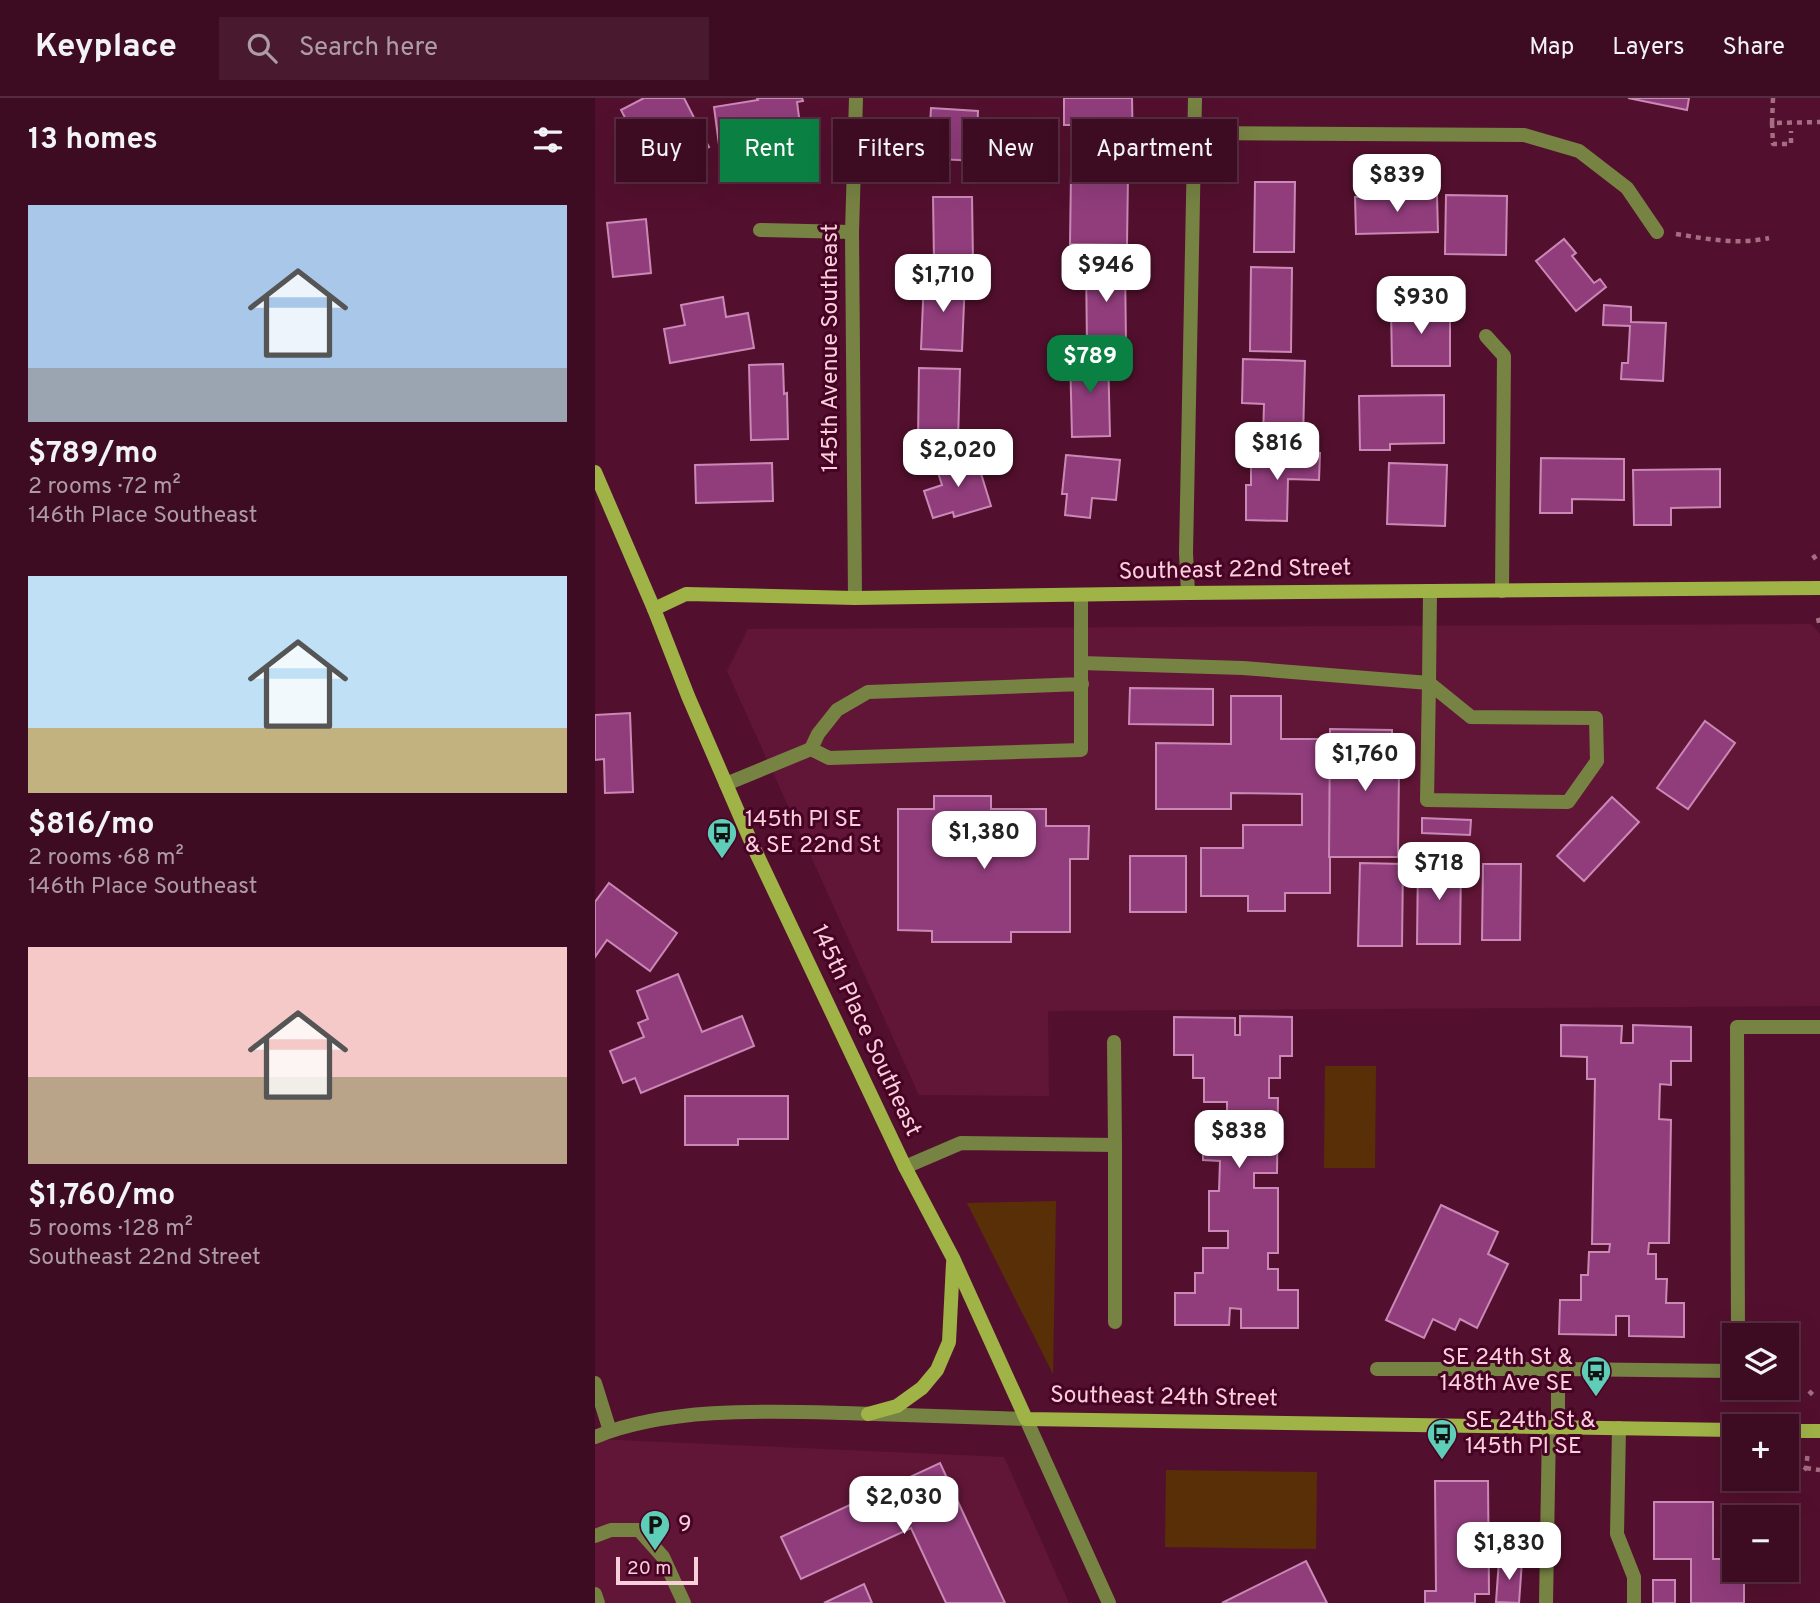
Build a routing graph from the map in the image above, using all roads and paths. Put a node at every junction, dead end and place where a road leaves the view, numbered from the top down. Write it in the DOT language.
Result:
graph roads {
  1 [pos="856,98"];
  2 [pos="1195,98"];
  3 [pos="1773,98"];
  4 [pos="1195,119"];
  5 [pos="1820,122"];
  6 [pos="1772,123"];
  7 [pos="1791,131"];
  8 [pos="1237,133"];
  9 [pos="1194,182"];
  10 [pos="760,230"];
  11 [pos="852,232"];
  12 [pos="1657,232"];
  13 [pos="1769,238"];
  14 [pos="1486,336"];
  15 [pos="595,472"];
  16 [pos="1820,588"];
  17 [pos="1501,591"];
  18 [pos="1430,592"];
  19 [pos="1188,593"];
  20 [pos="1081,595"];
  21 [pos="855,598"];
  22 [pos="654,609"];
  23 [pos="1081,663"];
  24 [pos="1429,682"];
  25 [pos="1082,684"];
  26 [pos="811,749"];
  27 [pos="726,784"];
  28 [pos="1820,1027"];
  29 [pos="1114,1042"];
  30 [pos="1115,1144"];
  31 [pos="905,1167"];
  32 [pos="953,1258"];
  33 [pos="1115,1322"];
  34 [pos="1738,1323"];
  35 [pos="1377,1369"];
  36 [pos="1558,1369"];
  37 [pos="1722,1371"];
  38 [pos="595,1383"];
  39 [pos="868,1414"];
  40 [pos="1026,1419"];
  41 [pos="1554,1427"];
  42 [pos="1619,1428"];
  43 [pos="1722,1430"];
  44 [pos="610,1431"];
  45 [pos="1799,1431"];
  46 [pos="1820,1431"];
  47 [pos="595,1437"];
  48 [pos="1808,1451"];
  49 [pos="1820,1470"];
  50 [pos="595,1536"];
  51 [pos="595,1594"];
  52 [pos="598,1603"];
  53 [pos="684,1603"];
  54 [pos="1109,1603"];
  55 [pos="1546,1603"];
  56 [pos="1633,1603"];
  1 -- 11 [label="street, 145th Avenue Southeast"];
  2 -- 4 [label="street"];
  3 -- 6 [label="path"];
  5 -- 6 [label="path"];
  6 -- 7 [label="path"];
  8 -- 12 [label="street"];
  9 -- 19 [label="street"];
  10 -- 11 [label="street"];
  11 -- 21 [label="street, 145th Avenue Southeast"];
  12 -- 13 [label="path"];
  14 -- 17 [label="street"];
  15 -- 22 [label="street, 145th Place Southeast"];
  16 -- 17 [label="street, Southeast 22nd Street"];
  17 -- 18 [label="street, Southeast 22nd Street"];
  18 -- 19 [label="street, Southeast 22nd Street"];
  18 -- 24 [label="street"];
  19 -- 20 [label="street, Southeast 22nd Street"];
  20 -- 21 [label="street, Southeast 22nd Street"];
  20 -- 23 [label="street"];
  21 -- 22 [label="street, Southeast 22nd Street"];
  22 -- 27 [label="street, 145th Place Southeast"];
  23 -- 24 [label="street"];
  23 -- 25 [label="street"];
  24 -- 24 [label="street"];
  25 -- 26 [label="street"];
  25 -- 26 [label="street"];
  26 -- 27 [label="street"];
  27 -- 31 [label="street, 145th Place Southeast"];
  28 -- 34 [label="street"];
  29 -- 30 [label="street"];
  30 -- 31 [label="street"];
  30 -- 33 [label="street"];
  31 -- 32 [label="street, 145th Place Southeast"];
  32 -- 39 [label="street"];
  32 -- 40 [label="street, 145th Place Southeast"];
  35 -- 36 [label="street"];
  36 -- 37 [label="street"];
  36 -- 41 [label="street"];
  38 -- 44 [label="street"];
  39 -- 40 [label="street, Southeast 24th Street"];
  39 -- 44 [label="street, Southeast 24th Street"];
  40 -- 41 [label="street, Southeast 24th Street"];
  40 -- 54 [label="street, 145th Place Southeast"];
  41 -- 42 [label="street, Southeast 24th Street"];
  41 -- 55 [label="street"];
  42 -- 43 [label="street, Southeast 24th Street"];
  42 -- 56 [label="street"];
  44 -- 47 [label="street, Southeast 24th Street"];
  45 -- 46 [label="street"];
  48 -- 49 [label="path"];
  50 -- 53 [label="street"];
  51 -- 52 [label="street"];
}
